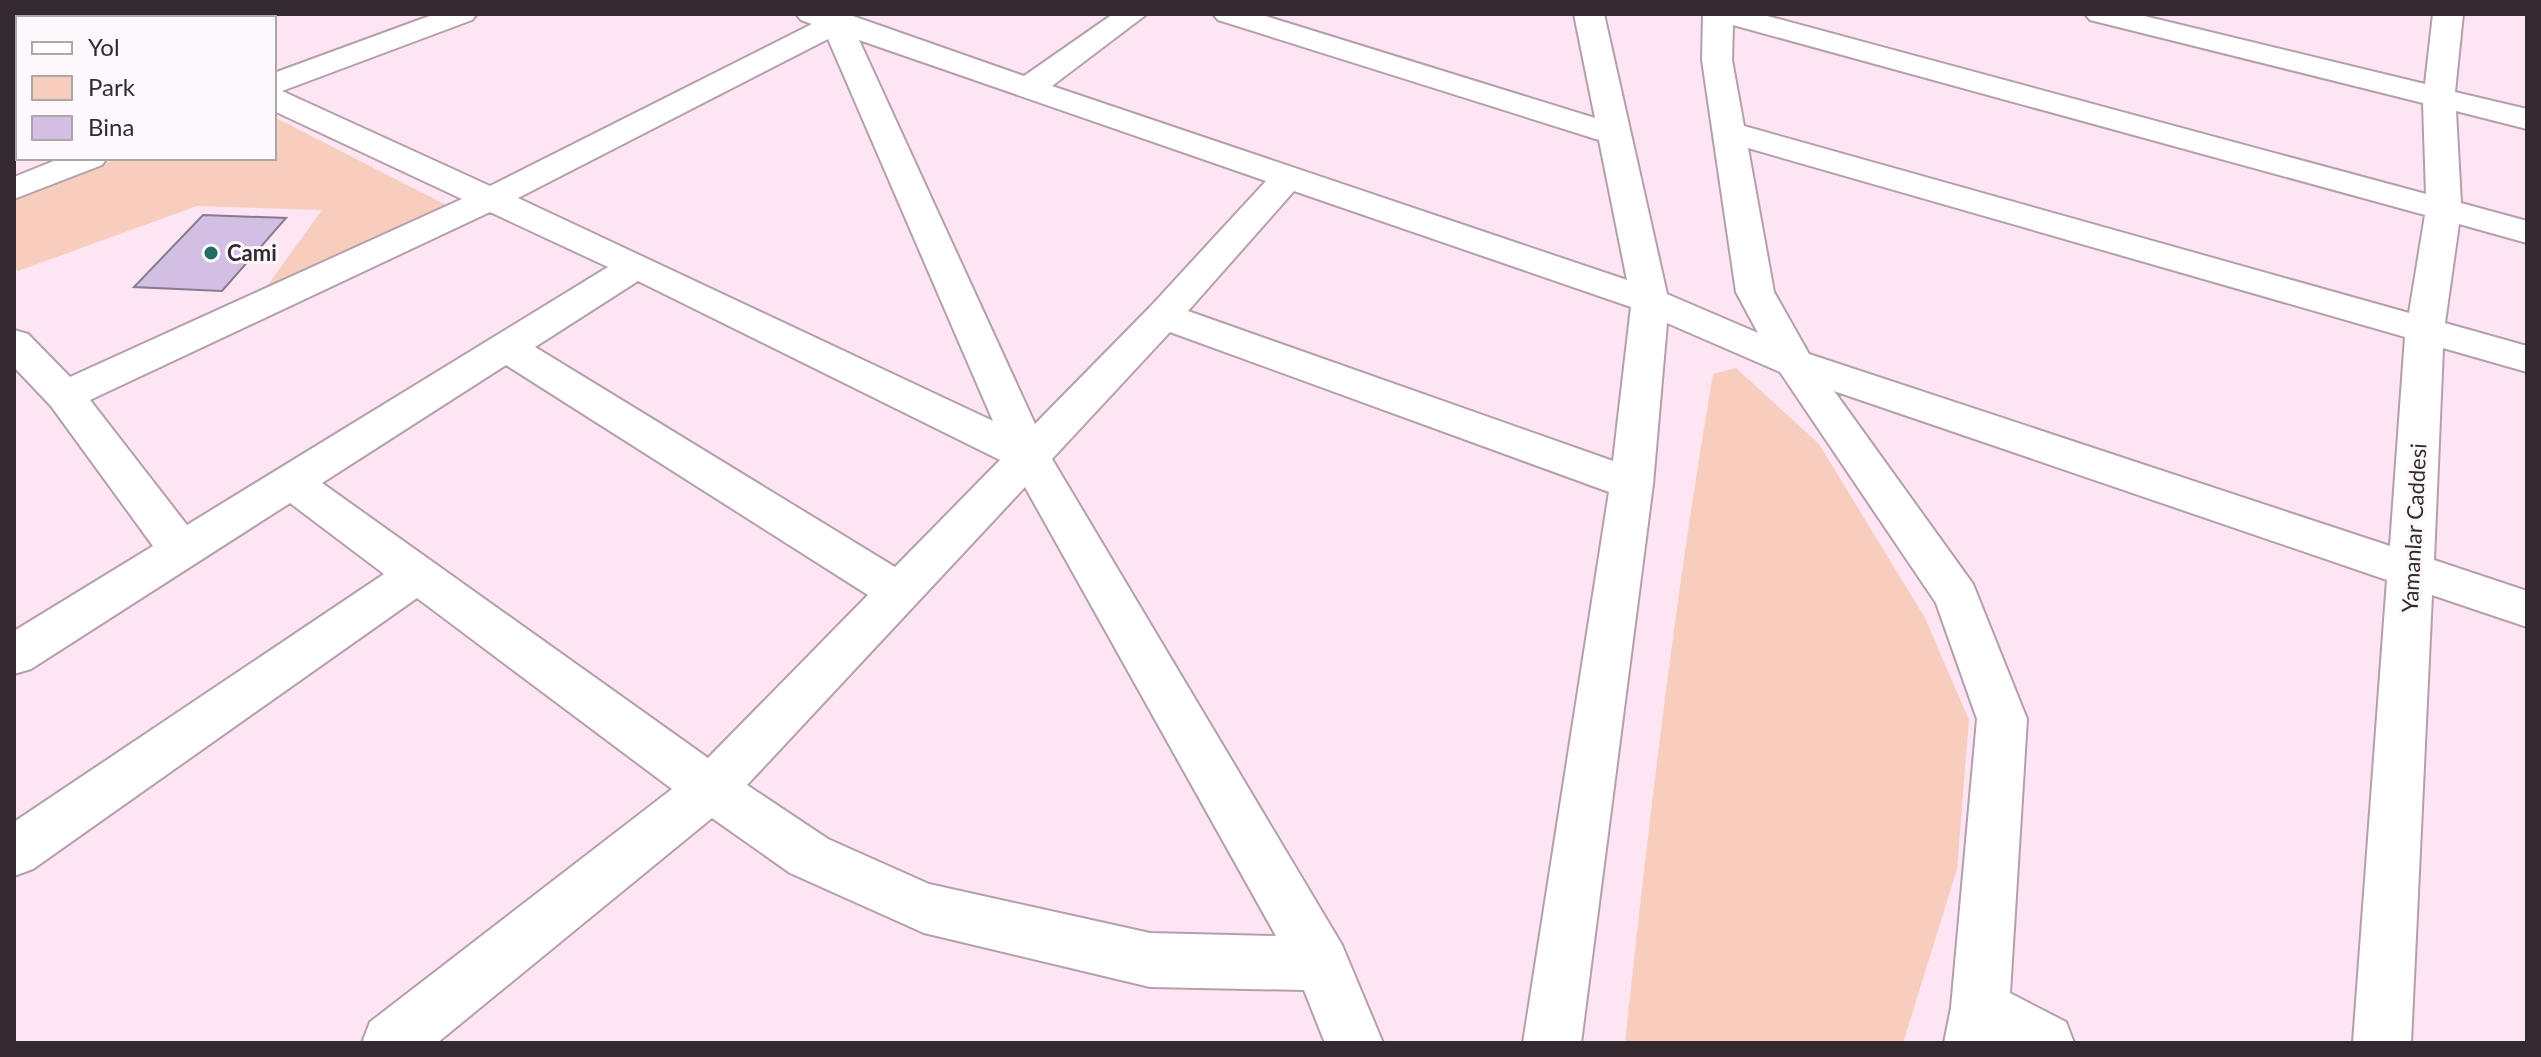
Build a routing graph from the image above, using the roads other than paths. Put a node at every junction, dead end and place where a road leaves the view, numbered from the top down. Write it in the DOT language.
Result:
graph roads {
  1 [pos="367,14"];
  2 [pos="462,14"];
  3 [pos="1132,14"];
  4 [pos="1228,14"];
  5 [pos="1589,14"];
  6 [pos="1718,14"];
  7 [pos="1727,14"];
  8 [pos="2100,14"];
  9 [pos="2448,14"];
  10 [pos="827,17"];
  11 [pos="410,33"];
  12 [pos="276,83"];
  13 [pos="1028,88"];
  14 [pos="2439,98"];
  15 [pos="276,100"];
  16 [pos="2527,119"];
  17 [pos="1729,132"];
  18 [pos="1614,134"];
  19 [pos="85,160"];
  20 [pos="1288,177"];
  21 [pos="14,189"];
  22 [pos="490,199"];
  23 [pos="2444,209"];
  24 [pos="2527,232"];
  25 [pos="636,266"];
  26 [pos="1650,301"];
  27 [pos="1163,316"];
  28 [pos="2425,330"];
  29 [pos="14,343"];
  30 [pos="506,347"];
  31 [pos="2527,359"];
  32 [pos="1794,363"];
  33 [pos="65,396"];
  34 [pos="1029,456"];
  35 [pos="291,482"];
  36 [pos="1632,484"];
  37 [pos="181,550"];
  38 [pos="2411,570"];
  39 [pos="418,574"];
  40 [pos="899,592"];
  41 [pos="2527,609"];
  42 [pos="14,655"];
  43 [pos="711,789"];
  44 [pos="14,852"];
  45 [pos="1322,964"];
  46 [pos="1976,1026"];
  47 [pos="391,1043"];
  48 [pos="1354,1043"];
  49 [pos="1552,1043"];
  50 [pos="2045,1043"];
  51 [pos="2382,1043"];
  1 -- 11 [label="street"];
  2 -- 11 [label="street"];
  3 -- 13 [label="street"];
  4 -- 18 [label="street"];
  5 -- 18 [label="street"];
  6 -- 17 [label="street"];
  7 -- 23 [label="street"];
  8 -- 14 [label="street"];
  9 -- 14 [label="street, Yamanlar Caddesi"];
  10 -- 13 [label="street"];
  10 -- 22 [label="street"];
  10 -- 34 [label="street"];
  11 -- 12 [label="street"];
  13 -- 20 [label="street"];
  14 -- 16 [label="street"];
  14 -- 23 [label="street, Yamanlar Caddesi"];
  15 -- 22 [label="street"];
  17 -- 28 [label="street"];
  17 -- 32 [label="street"];
  18 -- 26 [label="street"];
  19 -- 21 [label="street"];
  20 -- 26 [label="street"];
  20 -- 27 [label="street"];
  22 -- 25 [label="street"];
  22 -- 33 [label="street"];
  23 -- 24 [label="street"];
  23 -- 28 [label="street, Yamanlar Caddesi"];
  25 -- 30 [label="street"];
  25 -- 34 [label="street"];
  26 -- 32 [label="street"];
  26 -- 36 [label="street"];
  27 -- 34 [label="street"];
  27 -- 36 [label="street"];
  28 -- 31 [label="street"];
  28 -- 38 [label="street, Yamanlar Caddesi"];
  29 -- 33 [label="street"];
  30 -- 35 [label="street"];
  30 -- 40 [label="street"];
  32 -- 38 [label="street"];
  32 -- 46 [label="street"];
  33 -- 37 [label="street"];
  34 -- 40 [label="street"];
  34 -- 45 [label="street"];
  35 -- 37 [label="street"];
  35 -- 39 [label="street"];
  36 -- 49 [label="street"];
  37 -- 42 [label="street"];
  38 -- 41 [label="street"];
  38 -- 51 [label="street, Yamanlar Caddesi"];
  39 -- 43 [label="street"];
  39 -- 44 [label="street"];
  40 -- 43 [label="street"];
  43 -- 45 [label="street"];
  43 -- 47 [label="street"];
  45 -- 48 [label="street"];
  46 -- 50 [label="street"];
}
